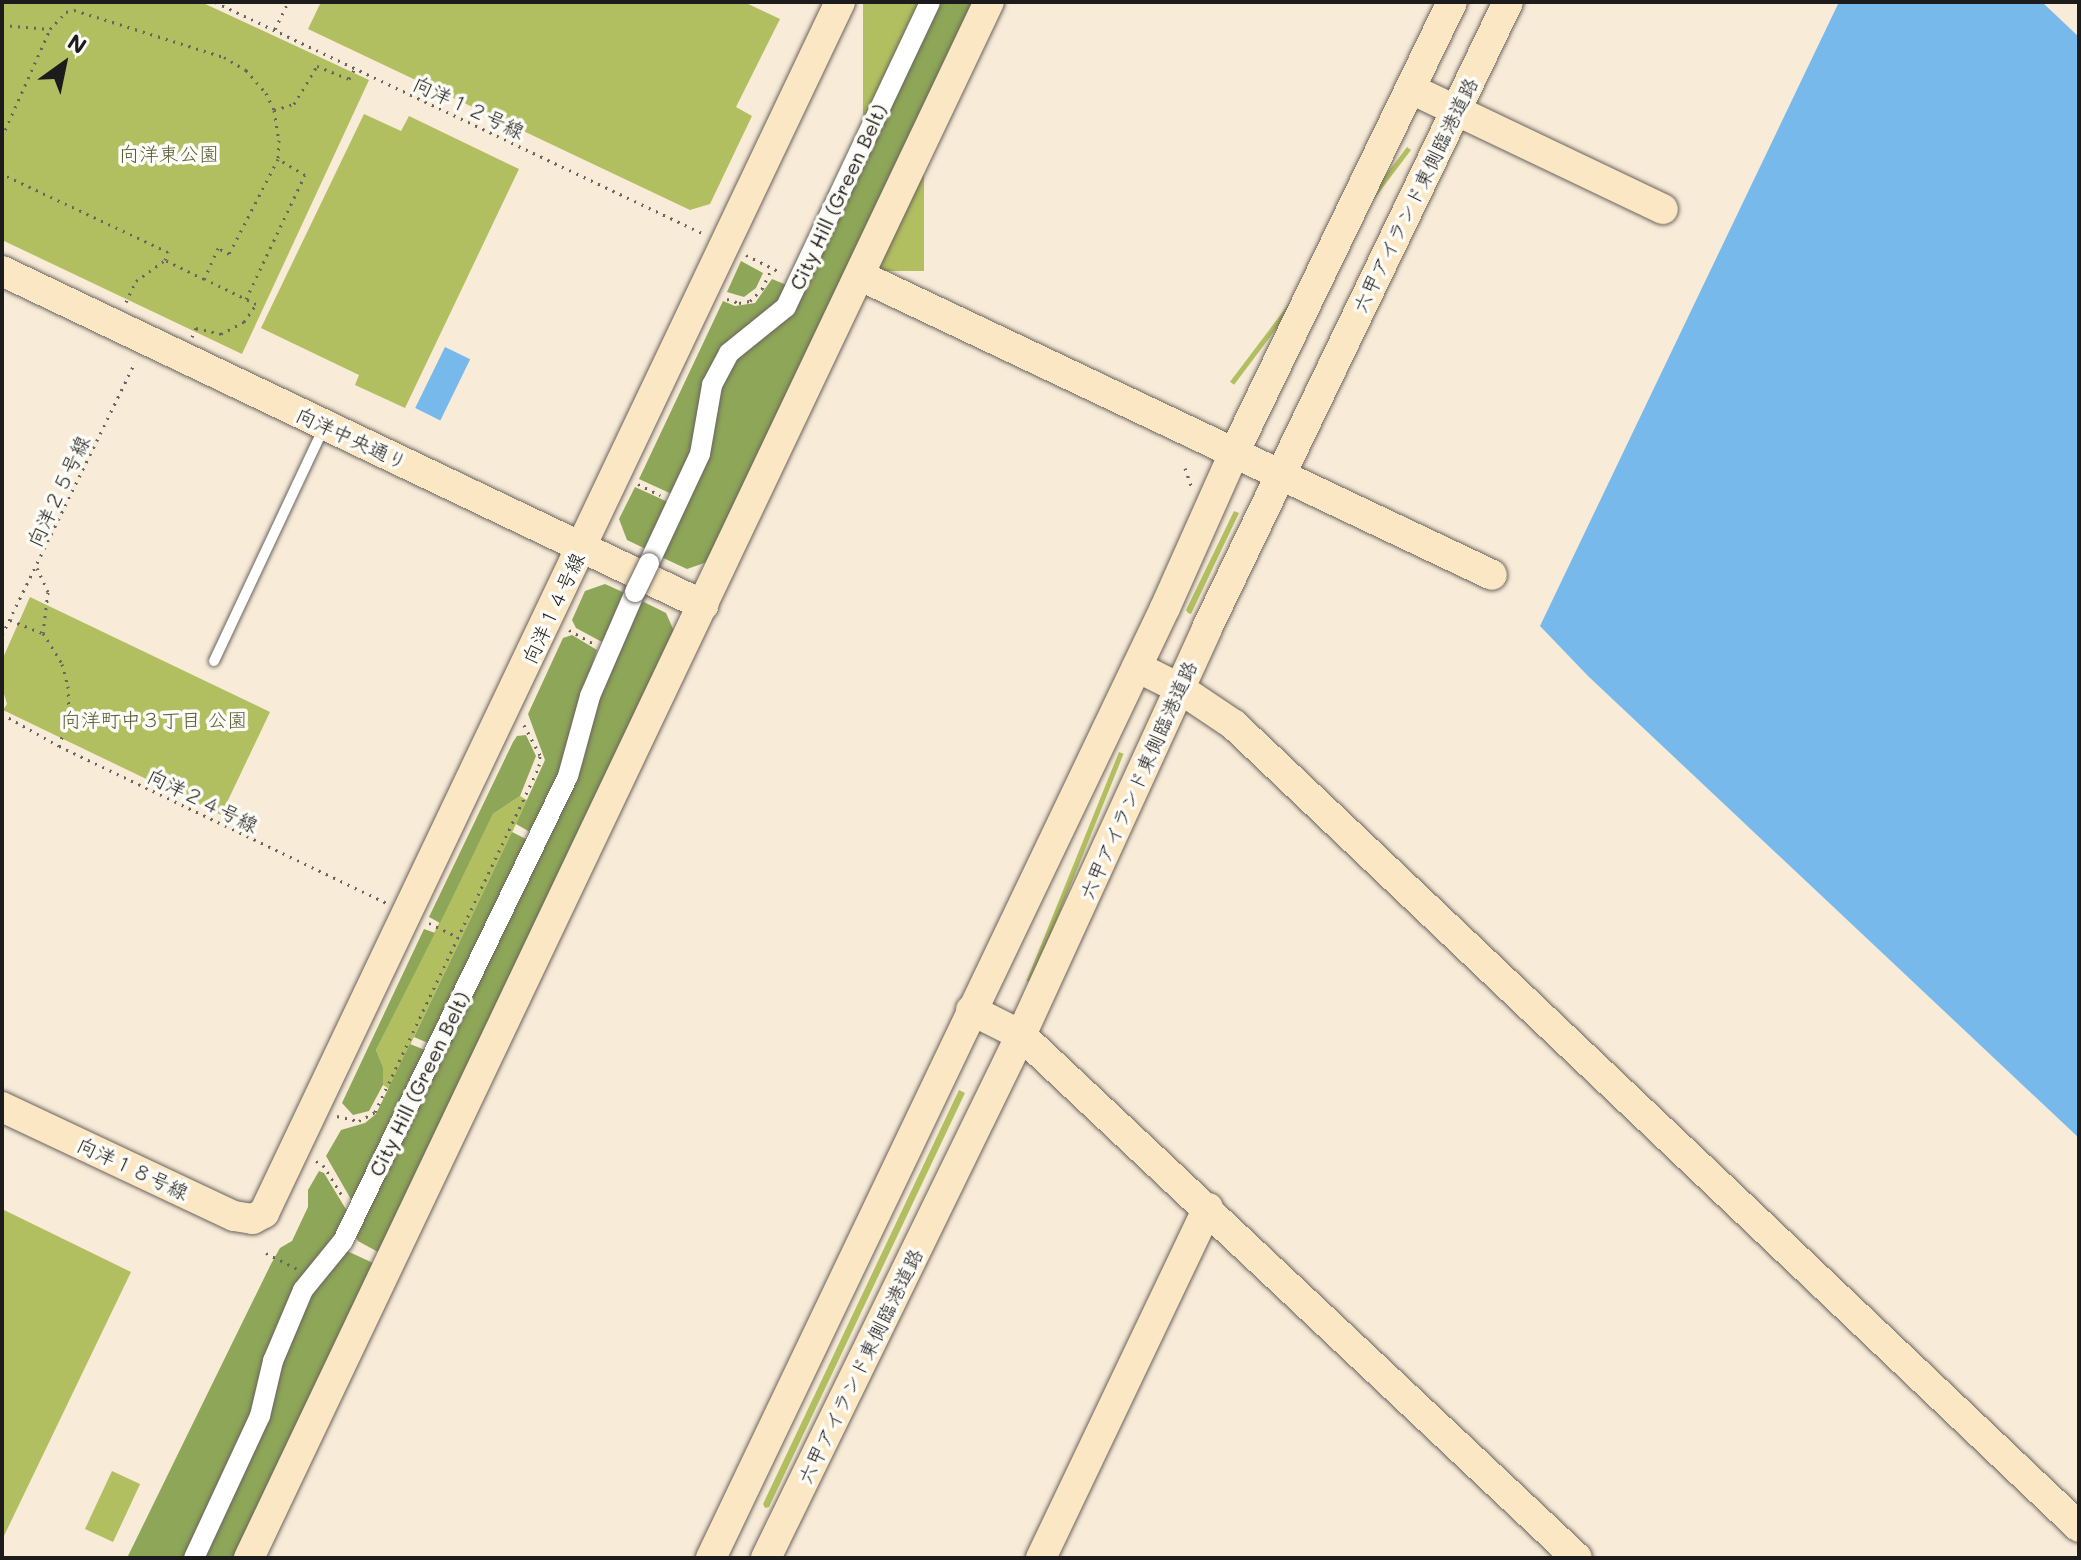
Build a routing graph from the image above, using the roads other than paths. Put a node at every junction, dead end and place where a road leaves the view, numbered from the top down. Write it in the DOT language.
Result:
graph roads {
  1 [pos="840,2"];
  2 [pos="930,2"];
  3 [pos="989,2"];
  4 [pos="1452,2"];
  5 [pos="1508,2"];
  6 [pos="1411,89"];
  7 [pos="1456,110"];
  8 [pos="1663,209"];
  9 [pos="2,271"];
  10 [pos="861,276"];
  11 [pos="325,425"];
  12 [pos="1234,453"];
  13 [pos="1282,475"];
  14 [pos="582,547"];
  15 [pos="1492,575"];
  16 [pos="703,605"];
  17 [pos="214,661"];
  18 [pos="1137,667"];
  19 [pos="1179,688"];
  20 [pos="971,1010"];
  21 [pos="1021,1035"];
  22 [pos="2,1107"];
  23 [pos="1208,1208"];
  24 [pos="264,1213"];
  25 [pos="2079,1527"];
  26 [pos="194,1558"];
  27 [pos="249,1558"];
  28 [pos="711,1558"];
  29 [pos="766,1558"];
  30 [pos="1041,1558"];
  31 [pos="1577,1558"];
  1 -- 14 [label="street, 向洋１４号線"];
  2 -- 26 [label="street, City Hill (Green Belt), bridge"];
  3 -- 10 [label="street"];
  4 -- 6 [label="street"];
  5 -- 7 [label="street, 六甲アイランド東側臨港道路"];
  6 -- 7 [label="street"];
  6 -- 12 [label="street"];
  7 -- 8 [label="street"];
  7 -- 13 [label="street, 六甲アイランド東側臨港道路"];
  9 -- 11 [label="street, 向洋中央通り"];
  10 -- 12 [label="street"];
  10 -- 16 [label="street"];
  11 -- 14 [label="street, 向洋中央通り"];
  11 -- 17 [label="lane"];
  12 -- 13 [label="street"];
  12 -- 18 [label="street"];
  13 -- 15 [label="street"];
  13 -- 19 [label="street, 六甲アイランド東側臨港道路"];
  14 -- 16 [label="street, 向洋中央通り"];
  14 -- 24 [label="street, 向洋１４号線"];
  16 -- 27 [label="street"];
  18 -- 19 [label="street"];
  18 -- 20 [label="street"];
  19 -- 21 [label="street, 六甲アイランド東側臨港道路"];
  19 -- 25 [label="street"];
  20 -- 21 [label="street"];
  20 -- 28 [label="street"];
  21 -- 23 [label="street"];
  21 -- 29 [label="street, 六甲アイランド東側臨港道路"];
  22 -- 24 [label="street, 向洋１８号線"];
  23 -- 30 [label="street"];
  23 -- 31 [label="street"];
}
